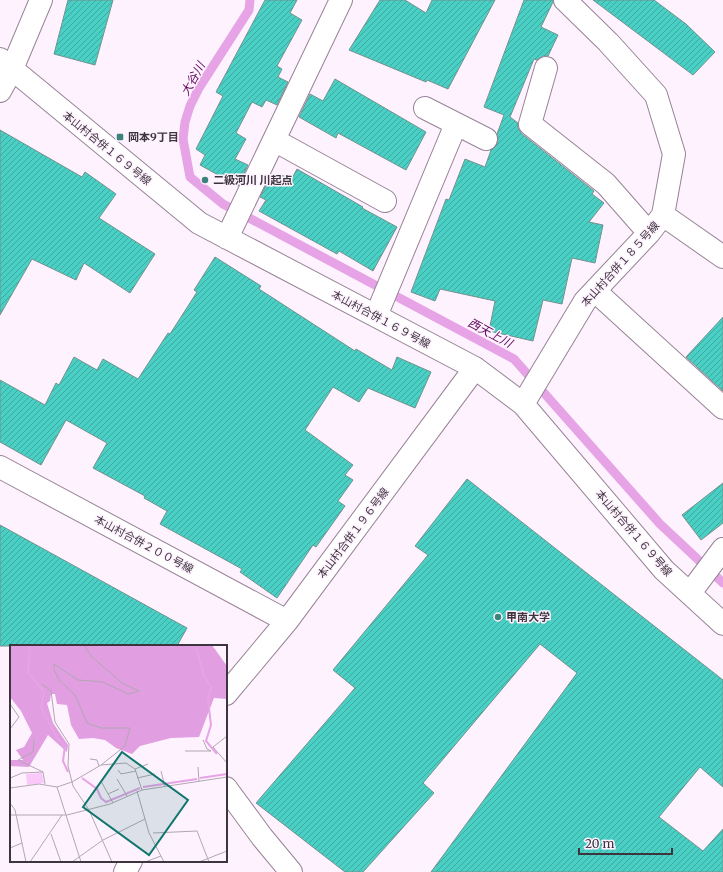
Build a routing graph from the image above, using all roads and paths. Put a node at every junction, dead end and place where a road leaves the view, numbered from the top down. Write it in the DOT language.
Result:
graph roads {
  1 [pos="42,0"];
  2 [pos="341,0"];
  3 [pos="565,0"];
  4 [pos="6,64"];
  5 [pos="546,68"];
  6 [pos="0,91"];
  7 [pos="425,108"];
  8 [pos="456,124"];
  9 [pos="486,139"];
  10 [pos="274,140"];
  11 [pos="385,201"];
  12 [pos="663,216"];
  13 [pos="649,233"];
  14 [pos="227,238"];
  15 [pos="723,257"];
  16 [pos="595,291"];
  17 [pos="376,316"];
  18 [pos="475,368"];
  19 [pos="523,404"];
  20 [pos="723,408"];
  21 [pos="0,466"];
  22 [pos="717,557"];
  23 [pos="690,593"];
  24 [pos="287,621"];
  25 [pos="723,624"];
  26 [pos="227,693"];
  27 [pos="227,789"];
  28 [pos="130,862"];
  29 [pos="125,872"];
  30 [pos="291,872"];
  1 -- 4 [label="street"];
  2 -- 10 [label="street"];
  3 -- 12 [label="street, 本山村合併１８５号線"];
  4 -- 6 [label="street"];
  4 -- 14 [label="street, 本山村合併１６９号線"];
  5 -- 13 [label="street"];
  7 -- 8 [label="street"];
  8 -- 9 [label="street"];
  8 -- 17 [label="street"];
  10 -- 11 [label="street"];
  10 -- 14 [label="street"];
  12 -- 13 [label="street, 本山村合併１８５号線"];
  12 -- 15 [label="street"];
  13 -- 16 [label="street, 本山村合併１８５号線"];
  14 -- 17 [label="street, 本山村合併１６９号線"];
  16 -- 19 [label="street, 本山村合併１８５号線"];
  16 -- 20 [label="street"];
  17 -- 18 [label="street, 本山村合併１６９号線"];
  18 -- 19 [label="street, 本山村合併１６９号線"];
  18 -- 24 [label="street, 本山村合併１９６号線"];
  19 -- 23 [label="street, 本山村合併１６９号線"];
  21 -- 24 [label="street, 本山村合併２００号線"];
  22 -- 23 [label="street"];
  23 -- 25 [label="street, 本山村合併１６９号線"];
  24 -- 26 [label="street, 本山村合併１９６号線"];
  27 -- 30 [label="street"];
  28 -- 29 [label="street"];
}
